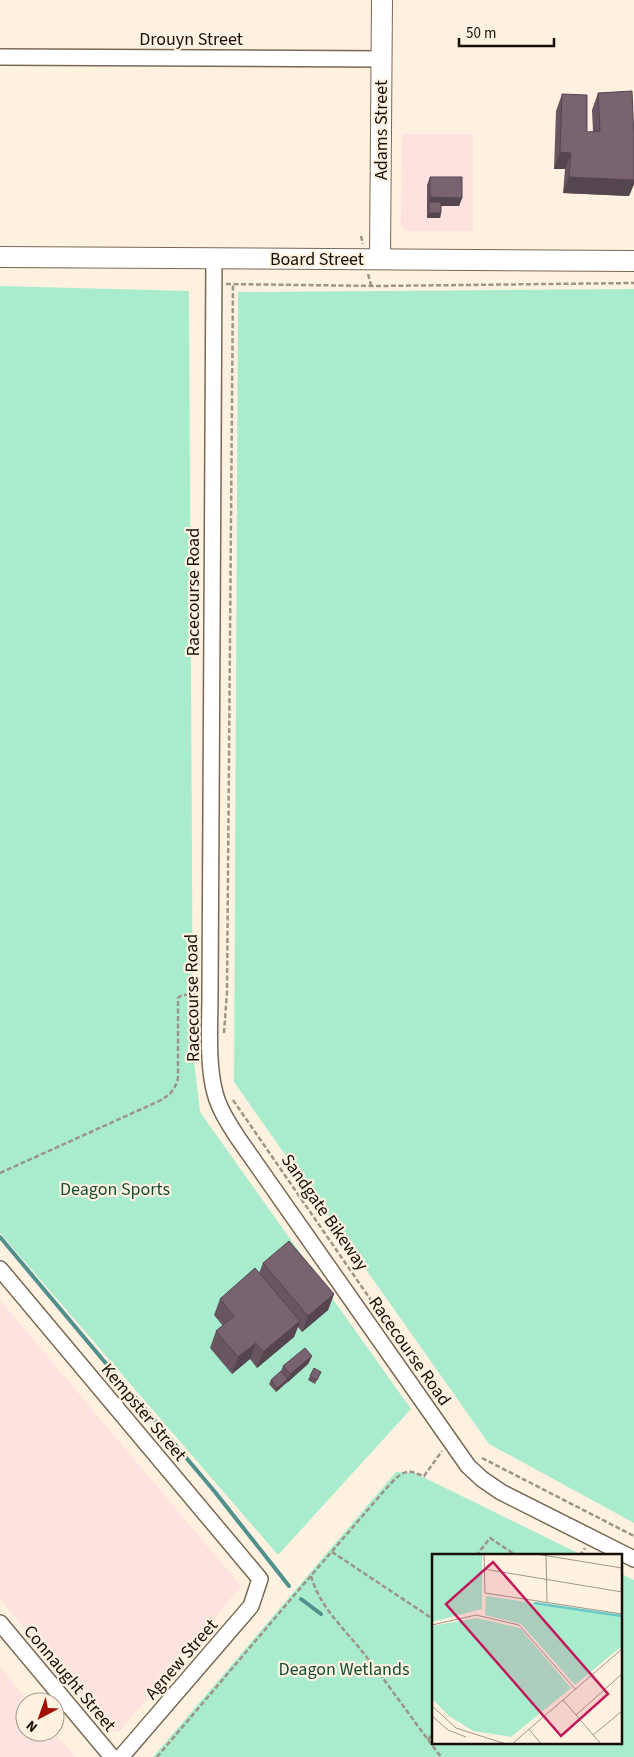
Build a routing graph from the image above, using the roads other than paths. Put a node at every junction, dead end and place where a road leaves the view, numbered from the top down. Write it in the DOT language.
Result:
graph roads {
  1 [pos="382,0"];
  2 [pos="0,57"];
  3 [pos="382,59"];
  4 [pos="0,257"];
  5 [pos="214,259"];
  6 [pos="380,259"];
  7 [pos="634,261"];
  8 [pos="0,1269"];
  9 [pos="634,1559"];
  10 [pos="260,1579"];
  11 [pos="0,1622"];
  12 [pos="112,1757"];
  13 [pos="121,1757"];
  1 -- 3 [label="main road, Adams Street"];
  2 -- 3 [label="street, Drouyn Street"];
  3 -- 6 [label="main road, Adams Street"];
  4 -- 5 [label="main road, Board Street"];
  5 -- 6 [label="main road, Board Street"];
  5 -- 9 [label="street, Racecourse Road"];
  6 -- 7 [label="main road, Board Street"];
  8 -- 10 [label="street, Kempster Street"];
  10 -- 13 [label="street, Agnew Street"];
  11 -- 12 [label="street, Connaught Street"];
}
